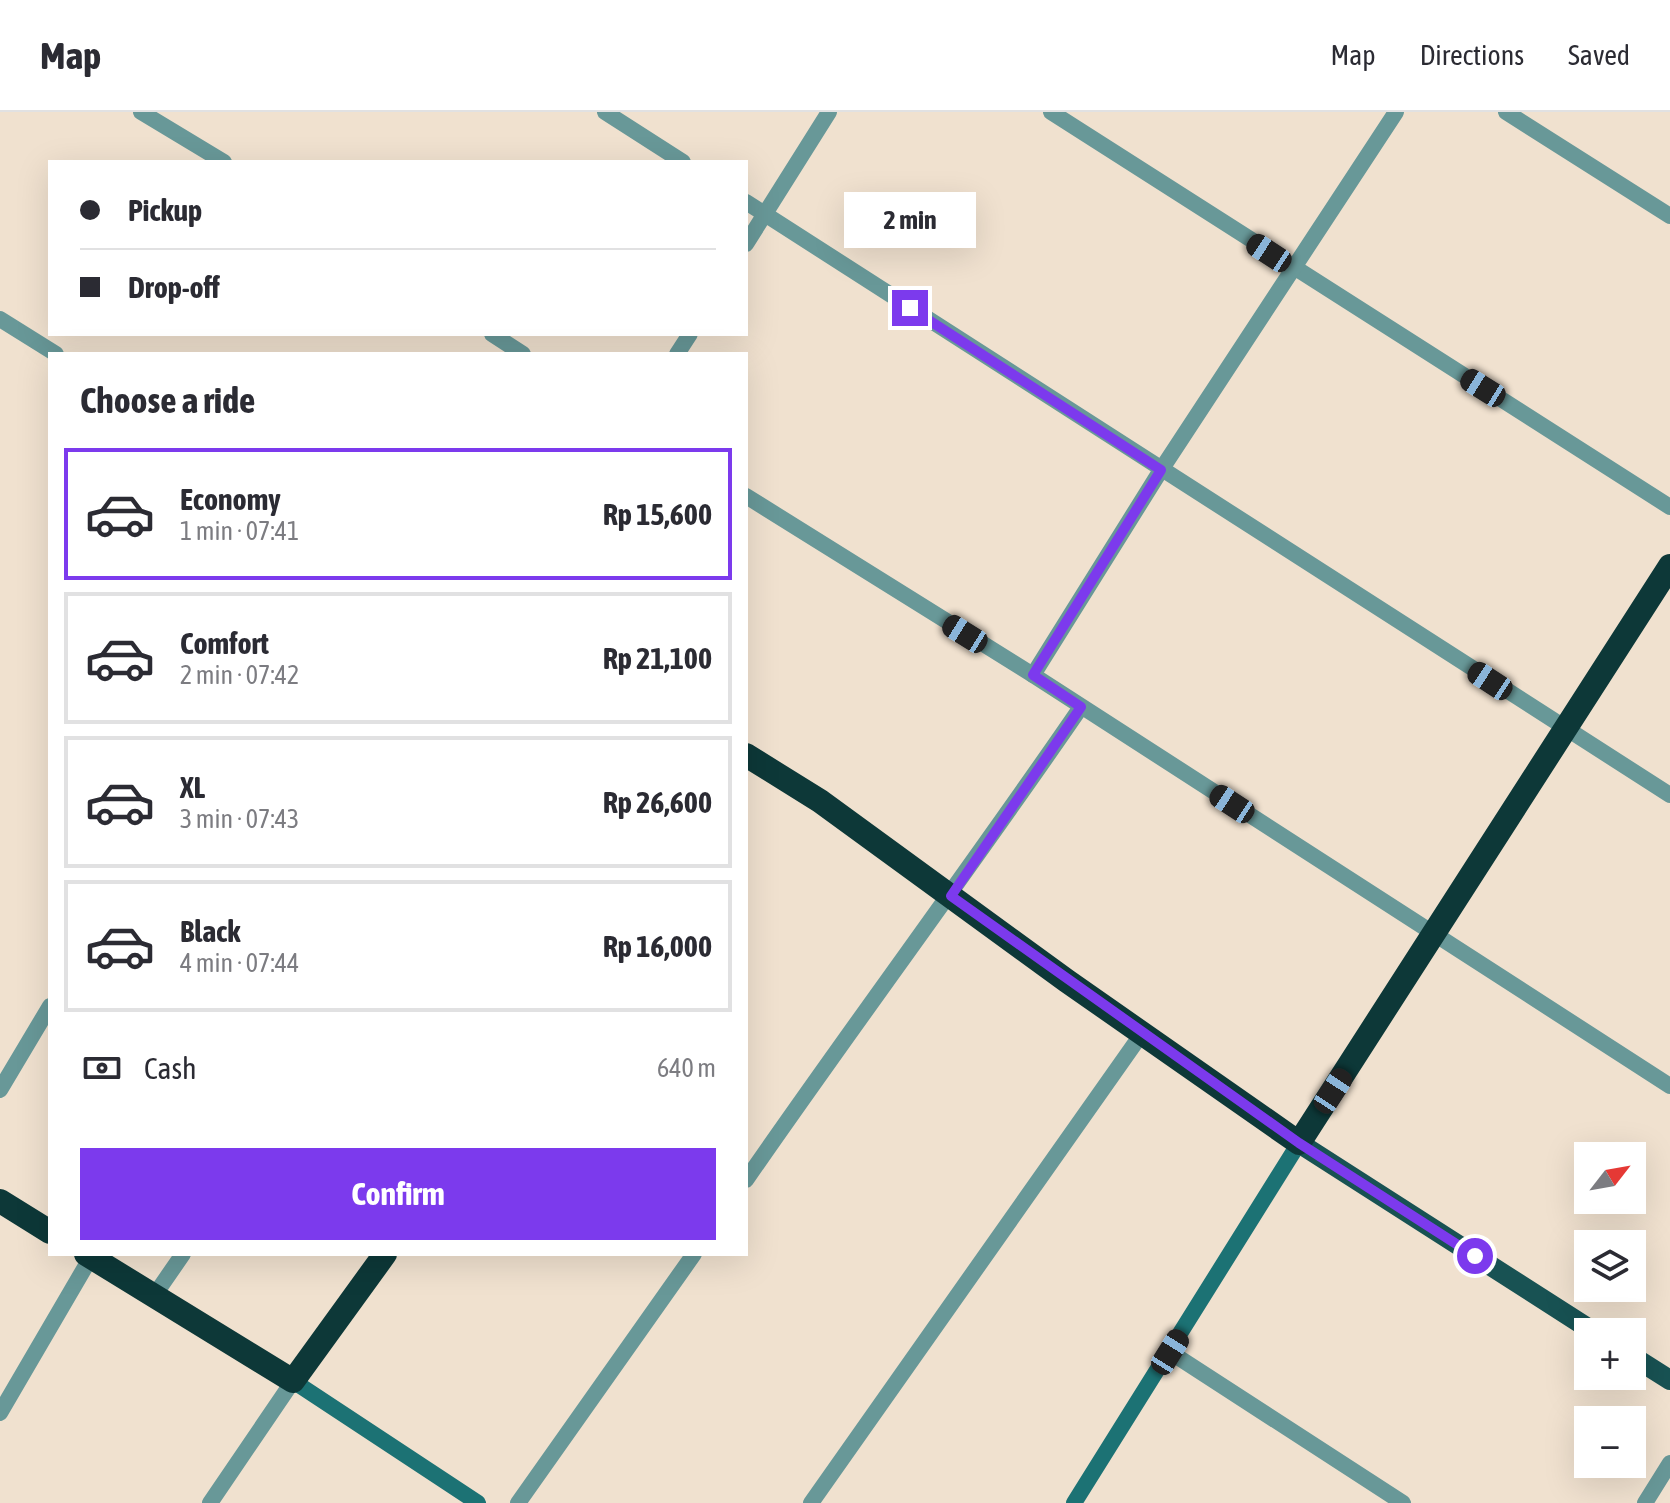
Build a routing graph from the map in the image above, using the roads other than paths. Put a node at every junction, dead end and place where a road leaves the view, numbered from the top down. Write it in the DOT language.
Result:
graph roads {
  1 [pos="141,112"];
  2 [pos="605,112"];
  3 [pos="829,112"];
  4 [pos="1051,112"];
  5 [pos="1396,112"];
  6 [pos="1506,112"];
  7 [pos="221,160"];
  8 [pos="680,160"];
  9 [pos="748,203"];
  10 [pos="764,214"];
  11 [pos="1670,216"];
  12 [pos="748,241"];
  13 [pos="1294,269"];
  14 [pos="0,319"];
  15 [pos="495,336"];
  16 [pos="53,352"];
  17 [pos="520,352"];
  18 [pos="1161,470"];
  19 [pos="748,497"];
  20 [pos="1670,507"];
  21 [pos="1670,566"];
  22 [pos="1033,675"];
  23 [pos="1081,707"];
  24 [pos="1565,729"];
  25 [pos="748,756"];
  26 [pos="1670,795"];
  27 [pos="951,896"];
  28 [pos="1434,934"];
  29 [pos="48,1009"];
  30 [pos="1143,1032"];
  31 [pos="1670,1086"];
  32 [pos="0,1090"];
  33 [pos="1299,1143"];
  34 [pos="748,1177"];
  35 [pos="0,1201"];
  36 [pos="48,1231"];
  37 [pos="87,1256"];
  38 [pos="90,1256"];
  39 [pos="182,1256"];
  40 [pos="384,1256"];
  41 [pos="693,1256"];
  42 [pos="154,1296"];
  43 [pos="1574,1319"];
  44 [pos="1170,1352"];
  45 [pos="1646,1365"];
  46 [pos="1670,1380"];
  47 [pos="293,1381"];
  48 [pos="0,1413"];
  49 [pos="1670,1463"];
  50 [pos="210,1503"];
  51 [pos="478,1503"];
  52 [pos="518,1503"];
  53 [pos="811,1503"];
  54 [pos="1074,1503"];
  55 [pos="1403,1503"];
  56 [pos="1645,1503"];
  1 -- 7 [label="street"];
  2 -- 8 [label="street"];
  3 -- 10 [label="street"];
  4 -- 13 [label="street"];
  5 -- 13 [label="street"];
  6 -- 11 [label="street"];
  9 -- 10 [label="street"];
  10 -- 12 [label="street"];
  10 -- 18 [label="street"];
  13 -- 18 [label="street"];
  13 -- 20 [label="street"];
  14 -- 16 [label="street"];
  15 -- 17 [label="street"];
  18 -- 22 [label="street"];
  18 -- 24 [label="street"];
  19 -- 22 [label="street"];
  21 -- 24 [label="highway"];
  22 -- 23 [label="street"];
  23 -- 27 [label="street"];
  23 -- 28 [label="street"];
  24 -- 26 [label="street"];
  24 -- 28 [label="highway"];
  25 -- 27 [label="highway"];
  27 -- 30 [label="highway"];
  27 -- 34 [label="street"];
  28 -- 31 [label="street"];
  28 -- 33 [label="highway"];
  29 -- 32 [label="street"];
  30 -- 33 [label="highway"];
  30 -- 53 [label="street"];
  33 -- 43 [label="main road"];
  33 -- 44 [label="street"];
  35 -- 36 [label="highway"];
  37 -- 48 [label="street"];
  38 -- 42 [label="highway"];
  39 -- 42 [label="street"];
  40 -- 47 [label="highway"];
  41 -- 52 [label="street"];
  42 -- 47 [label="highway"];
  44 -- 54 [label="street"];
  44 -- 55 [label="street"];
  45 -- 46 [label="main road"];
  47 -- 50 [label="street"];
  47 -- 51 [label="street"];
  49 -- 56 [label="street"];
}
